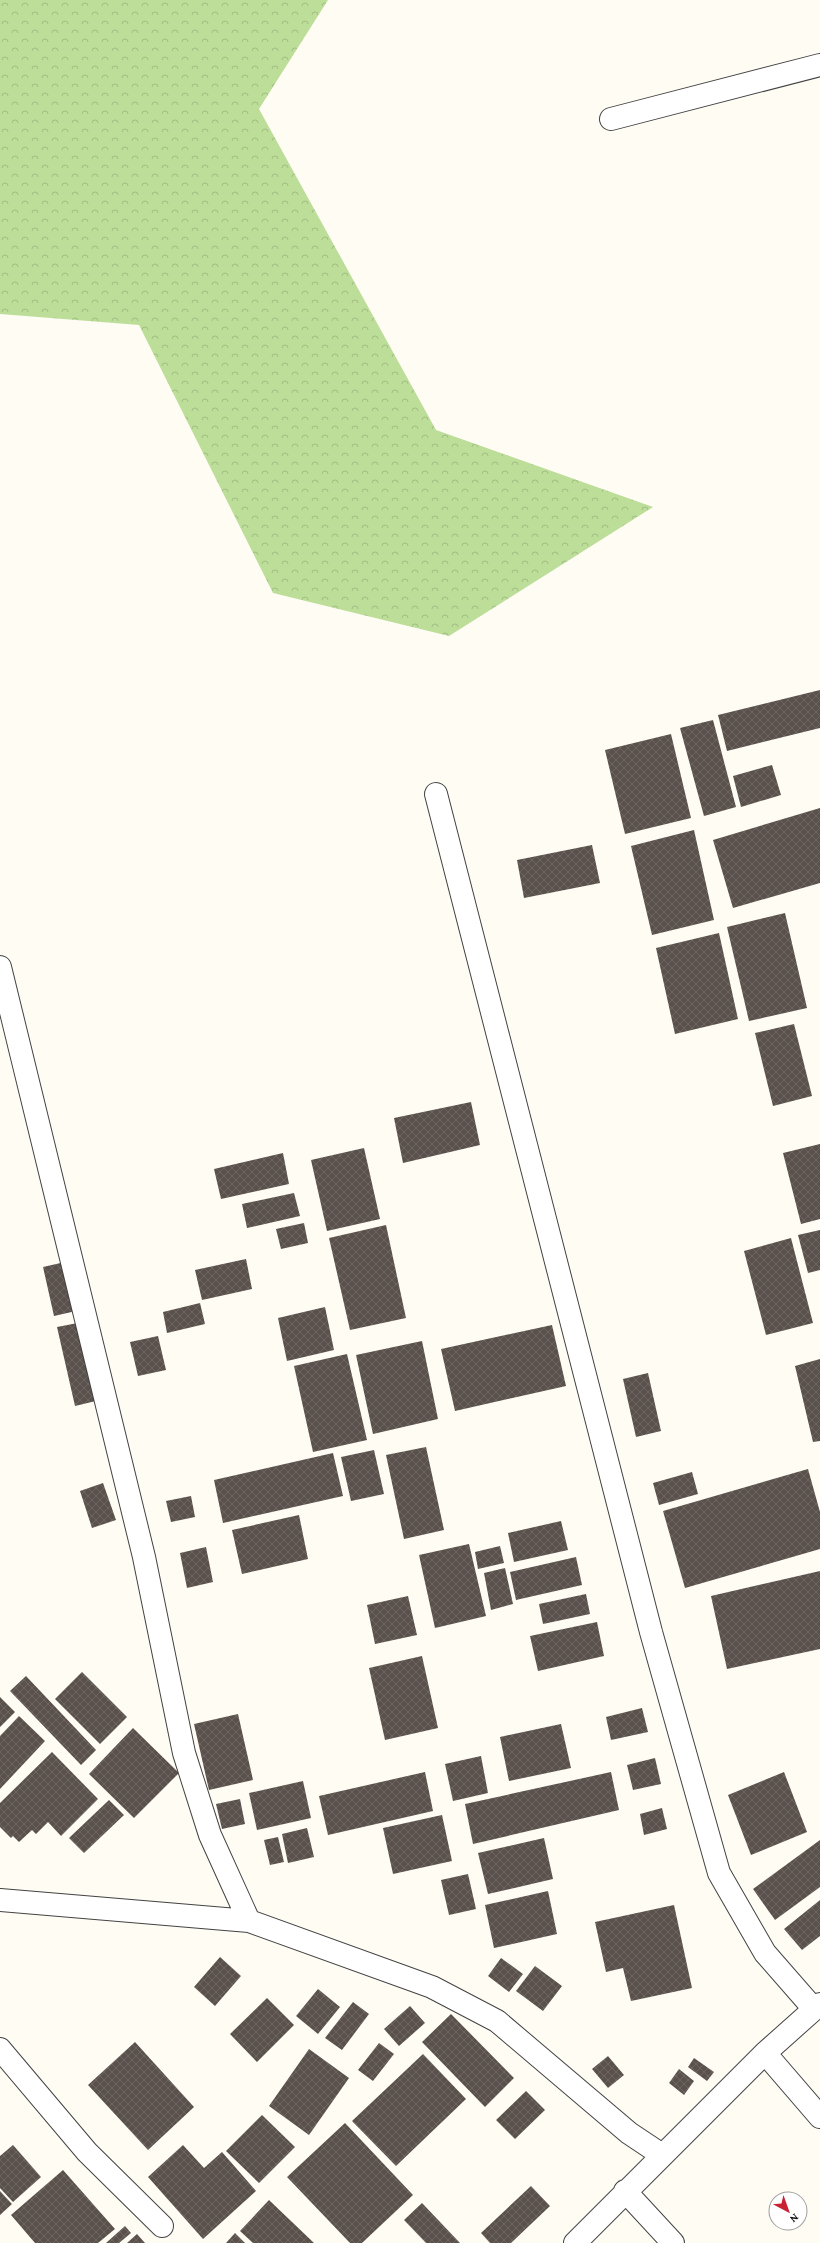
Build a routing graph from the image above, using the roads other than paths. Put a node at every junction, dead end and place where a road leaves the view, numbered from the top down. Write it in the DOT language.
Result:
graph roads {
  1 [pos="820,65"];
  2 [pos="611,119"];
  3 [pos="436,794"];
  4 [pos="0,967"];
  5 [pos="0,1900"];
  6 [pos="249,1921"];
  7 [pos="817,2007"];
  8 [pos="0,2049"];
  9 [pos="765,2053"];
  10 [pos="820,2117"];
  11 [pos="662,2155"];
  12 [pos="625,2191"];
  13 [pos="162,2226"];
  14 [pos="575,2243"];
  15 [pos="673,2243"];
  1 -- 2 [label="street"];
  3 -- 7 [label="street"];
  4 -- 6 [label="street"];
  5 -- 6 [label="street"];
  6 -- 11 [label="street"];
  7 -- 9 [label="street"];
  8 -- 13 [label="street"];
  9 -- 10 [label="street"];
  9 -- 11 [label="street"];
  11 -- 12 [label="street"];
  12 -- 14 [label="street"];
  12 -- 15 [label="street"];
}
